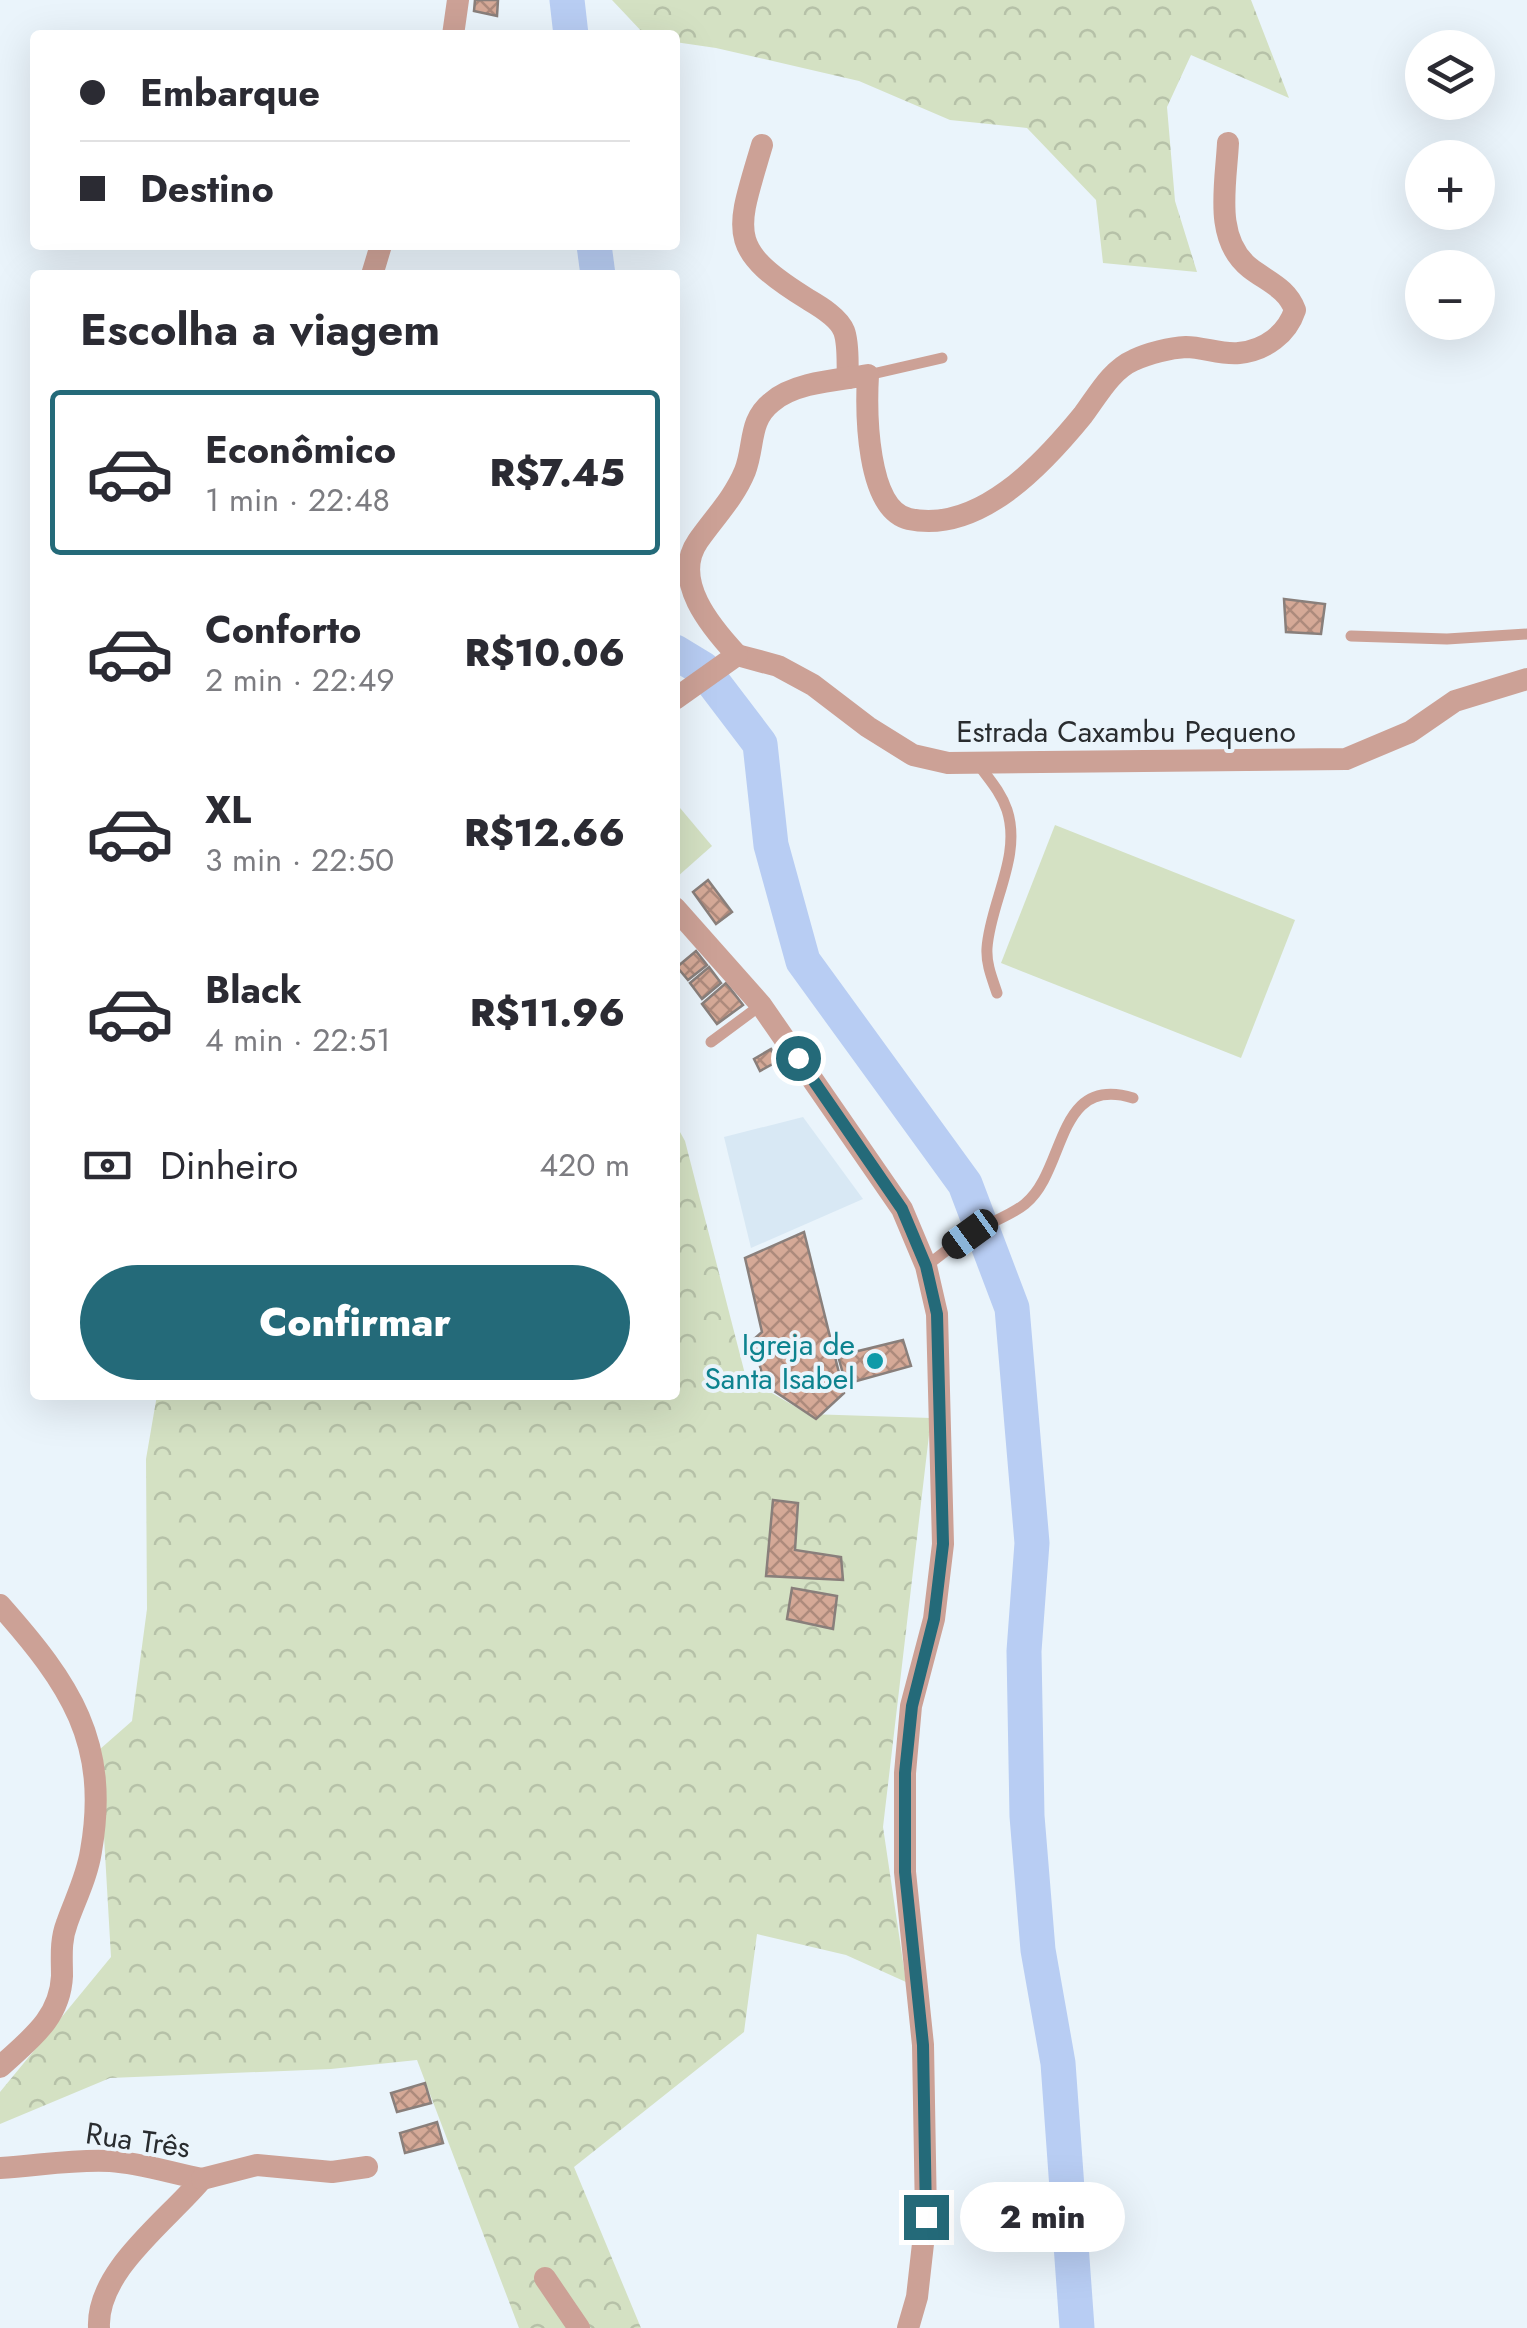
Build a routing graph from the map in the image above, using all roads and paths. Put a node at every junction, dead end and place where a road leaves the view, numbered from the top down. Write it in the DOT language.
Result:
graph roads {
  1 [pos="458,0"];
  2 [pos="453,30"];
  3 [pos="1228,143"];
  4 [pos="762,145"];
  5 [pos="942,358"];
  6 [pos="858,376"];
  7 [pos="1527,634"];
  8 [pos="1351,636"];
  9 [pos="731,660"];
  10 [pos="1527,679"];
  11 [pos="680,696"];
  12 [pos="975,761"];
  13 [pos="680,918"];
  14 [pos="997,993"];
  15 [pos="761,1005"];
  16 [pos="711,1042"];
  17 [pos="1133,1098"];
  18 [pos="926,1266"];
  19 [pos="0,1605"];
  20 [pos="0,2067"];
  21 [pos="367,2167"];
  22 [pos="0,2168"];
  23 [pos="202,2179"];
  24 [pos="545,2278"];
  25 [pos="99,2328"];
  26 [pos="579,2328"];
  27 [pos="908,2328"];
  1 -- 2 [label="street"];
  3 -- 6 [label="street"];
  4 -- 6 [label="street"];
  5 -- 6 [label="lane"];
  6 -- 9 [label="street"];
  7 -- 8 [label="lane"];
  9 -- 11 [label="street"];
  9 -- 12 [label="street, Estrada Caxambu Pequeno"];
  10 -- 12 [label="street, Estrada Caxambu Pequeno"];
  12 -- 14 [label="lane"];
  13 -- 15 [label="street"];
  15 -- 16 [label="lane"];
  15 -- 18 [label="street"];
  17 -- 18 [label="lane"];
  18 -- 27 [label="street"];
  19 -- 20 [label="street"];
  21 -- 23 [label="street"];
  22 -- 23 [label="street, Rua Três"];
  23 -- 25 [label="street, Rua Três"];
  24 -- 26 [label="street"];
}
